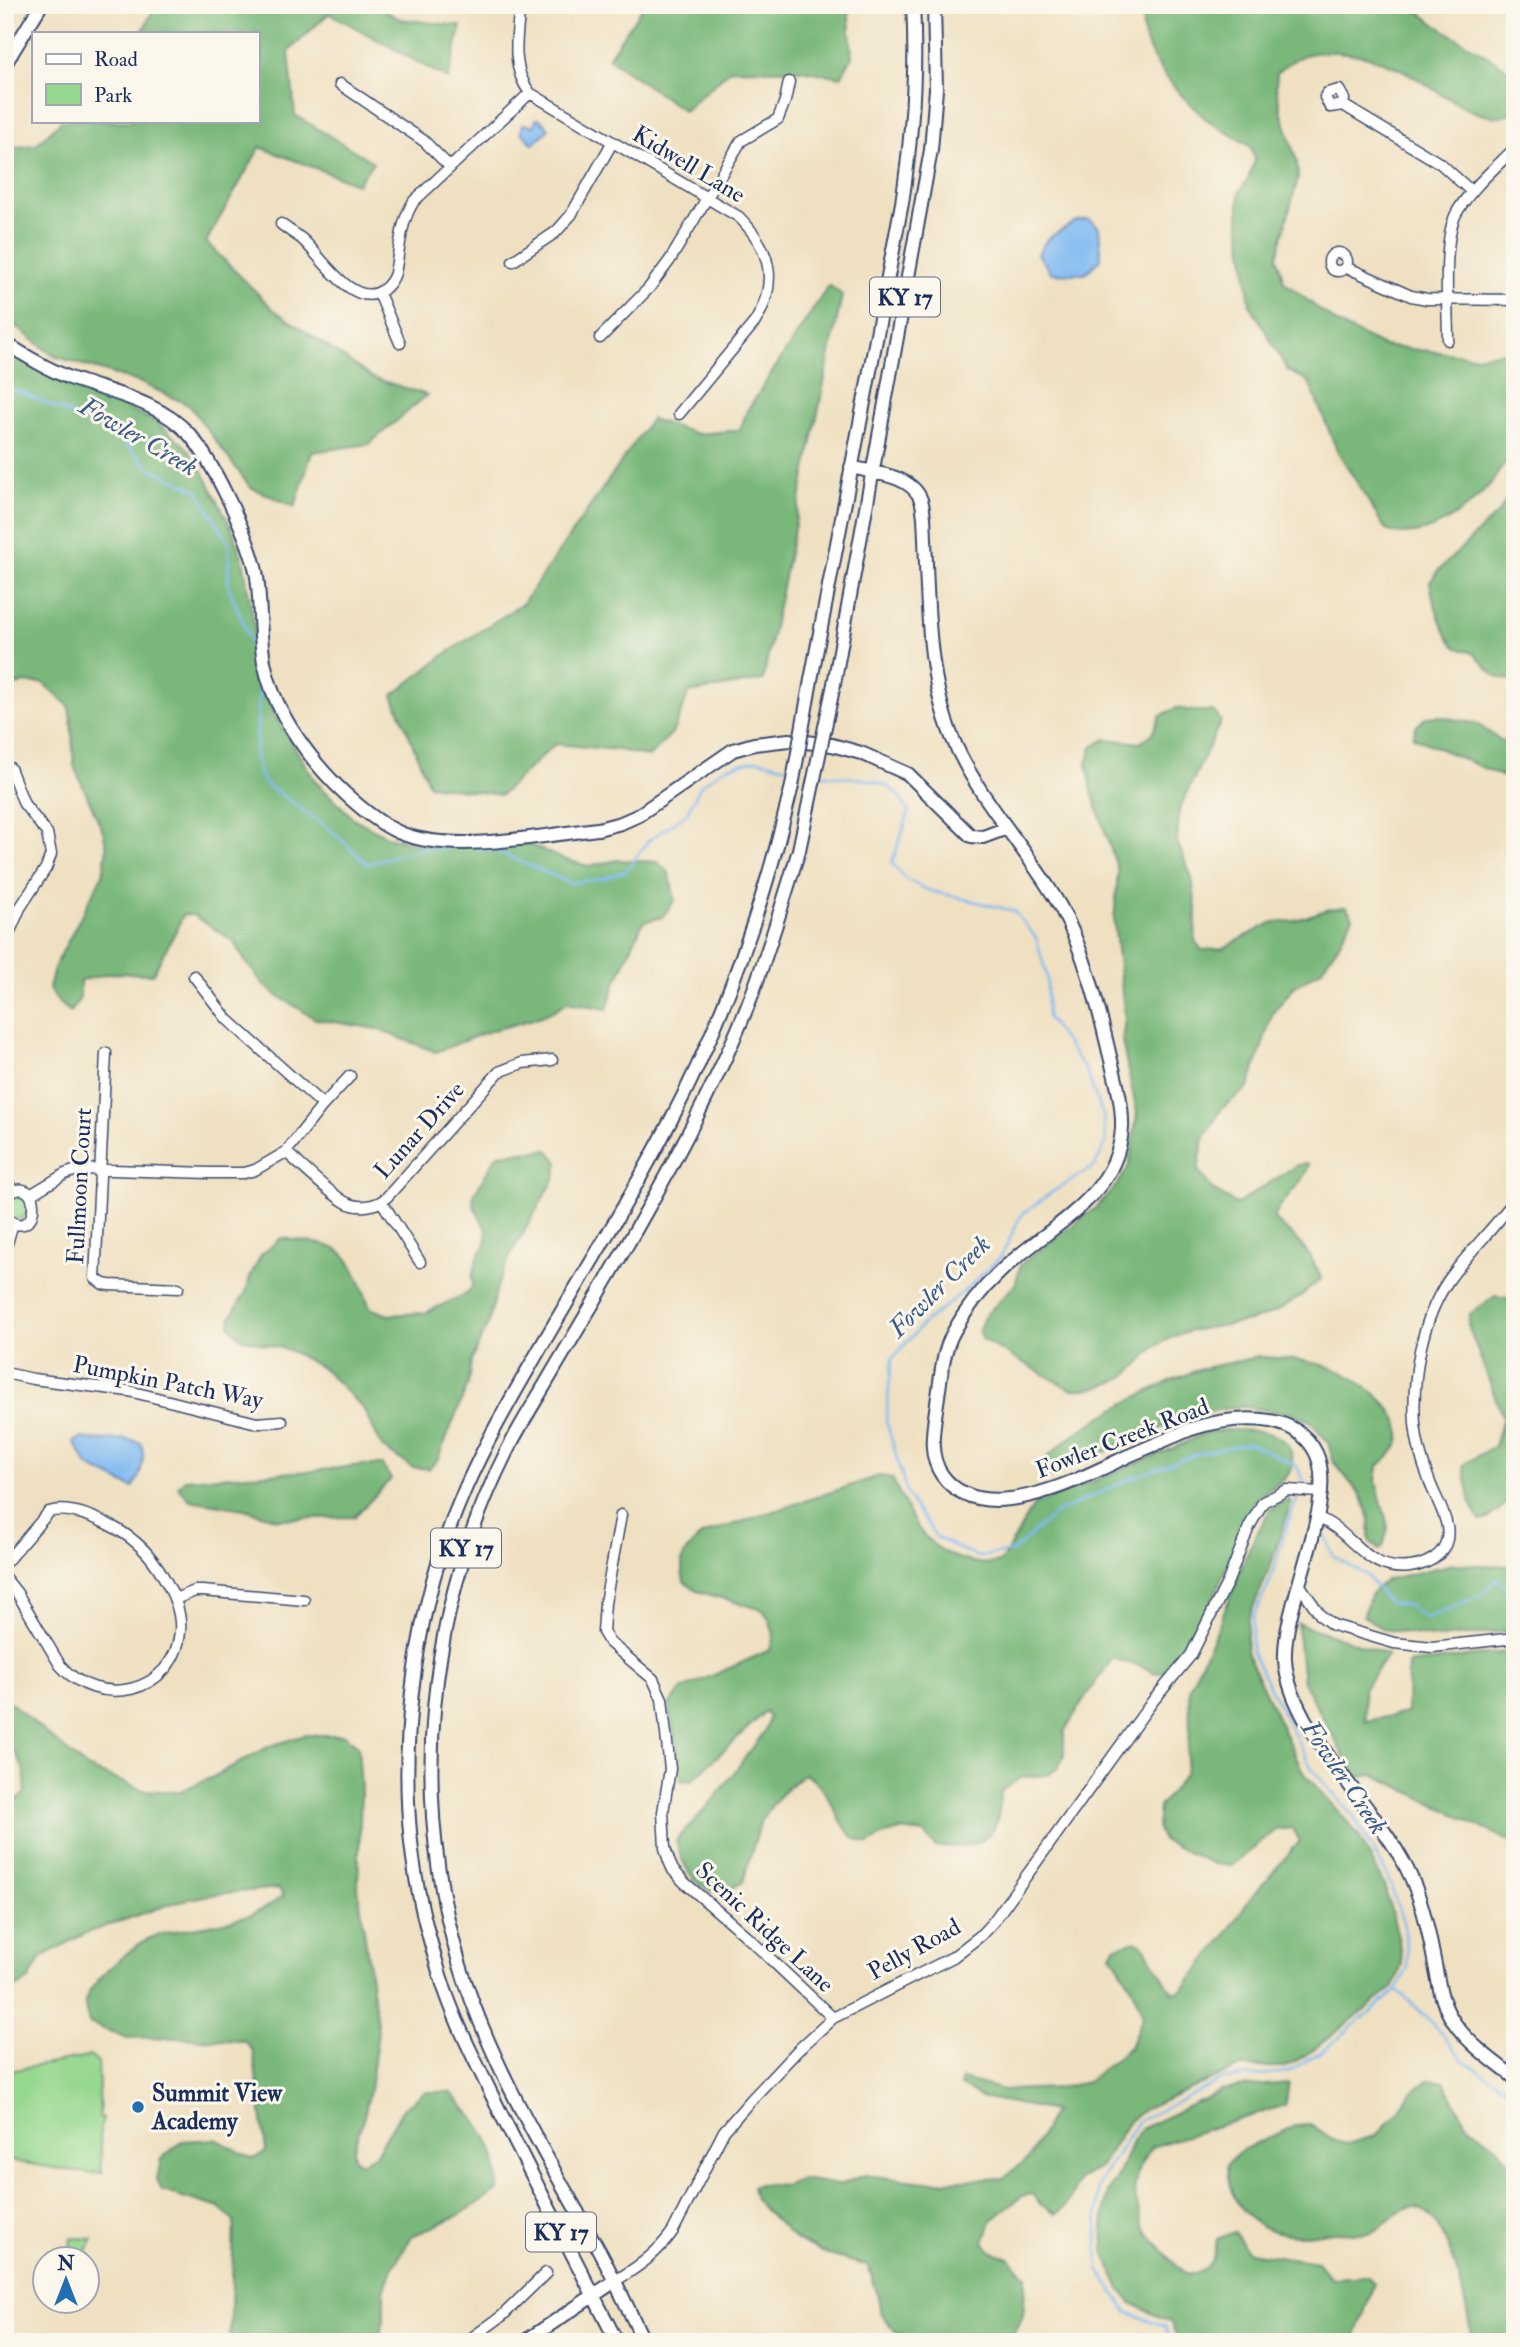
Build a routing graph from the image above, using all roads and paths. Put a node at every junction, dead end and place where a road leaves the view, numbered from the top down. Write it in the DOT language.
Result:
graph roads {
  1 [pos="41,5"];
  2 [pos="520,5"];
  3 [pos="913,5"];
  4 [pos="934,5"];
  5 [pos="5,64"];
  6 [pos="789,82"];
  7 [pos="340,84"];
  8 [pos="530,93"];
  9 [pos="1343,105"];
  10 [pos="612,143"];
  11 [pos="1515,148"];
  12 [pos="450,167"];
  13 [pos="1472,192"];
  14 [pos="706,197"];
  15 [pos="281,224"];
  16 [pos="513,261"];
  17 [pos="1346,267"];
  18 [pos="379,293"];
  19 [pos="1515,299"];
  20 [pos="1448,300"];
  21 [pos="600,338"];
  22 [pos="1448,340"];
  23 [pos="5,343"];
  24 [pos="400,343"];
  25 [pos="679,414"];
  26 [pos="851,467"];
  27 [pos="872,472"];
  28 [pos="10,768"];
  29 [pos="1007,828"];
  30 [pos="5,943"];
  31 [pos="194,976"];
  32 [pos="106,1054"];
  33 [pos="552,1060"];
  34 [pos="349,1076"];
  35 [pos="323,1105"];
  36 [pos="286,1152"];
  37 [pos="102,1168"];
  38 [pos="5,1175"];
  39 [pos="9,1194"];
  40 [pos="30,1195"];
  41 [pos="1515,1199"];
  42 [pos="382,1202"];
  43 [pos="9,1220"];
  44 [pos="5,1250"];
  45 [pos="420,1262"];
  46 [pos="178,1288"];
  47 [pos="5,1373"];
  48 [pos="282,1421"];
  49 [pos="1320,1492"];
  50 [pos="621,1515"];
  51 [pos="1316,1517"];
  52 [pos="5,1563"];
  53 [pos="5,1578"];
  54 [pos="1299,1584"];
  55 [pos="175,1599"];
  56 [pos="304,1600"];
  57 [pos="1515,1638"];
  58 [pos="833,2018"];
  59 [pos="1515,2078"];
  60 [pos="546,2273"];
  61 [pos="615,2281"];
  62 [pos="594,2297"];
  63 [pos="466,2342"];
  64 [pos="524,2342"];
  65 [pos="617,2342"];
  66 [pos="644,2342"];
  1 -- 5 [label="main road"];
  2 -- 8 [label="street"];
  3 -- 26 [label="main road, KY 17"];
  4 -- 27 [label="main road, KY 17"];
  6 -- 14 [label="street"];
  7 -- 12 [label="street"];
  8 -- 10 [label="street, Kidwell Lane"];
  8 -- 12 [label="street"];
  9 -- 13 [label="street"];
  10 -- 14 [label="street, Kidwell Lane"];
  10 -- 16 [label="street"];
  11 -- 13 [label="street"];
  12 -- 18 [label="street"];
  13 -- 20 [label="street"];
  14 -- 21 [label="street"];
  14 -- 25 [label="street, Kidwell Lane"];
  15 -- 18 [label="street"];
  17 -- 20 [label="street"];
  18 -- 24 [label="street"];
  19 -- 20 [label="street"];
  20 -- 22 [label="street"];
  23 -- 29 [label="main road"];
  26 -- 27 [label="main road, Fowler Creek Road"];
  26 -- 62 [label="main road, KY 17, bridge"];
  27 -- 29 [label="main road, Fowler Creek Road"];
  27 -- 61 [label="main road, KY 17, bridge"];
  28 -- 30 [label="street"];
  29 -- 49 [label="main road, Fowler Creek Road"];
  31 -- 35 [label="street"];
  32 -- 37 [label="street, Fullmoon Court"];
  33 -- 42 [label="street, Lunar Drive"];
  34 -- 35 [label="street"];
  35 -- 36 [label="street"];
  36 -- 37 [label="street"];
  36 -- 42 [label="street, Lunar Drive"];
  37 -- 40 [label="street"];
  37 -- 46 [label="street, Fullmoon Court"];
  38 -- 39 [label="street"];
  39 -- 40 [label="street"];
  40 -- 43 [label="street"];
  41 -- 51 [label="street"];
  42 -- 45 [label="street"];
  43 -- 44 [label="street"];
  47 -- 48 [label="street, Pumpkin Patch Way"];
  49 -- 51 [label="main road, Fowler Creek Road"];
  49 -- 58 [label="street, Pelly Road"];
  50 -- 58 [label="street, Scenic Ridge Lane"];
  51 -- 54 [label="main road, Fowler Creek Road"];
  52 -- 55 [label="street"];
  53 -- 55 [label="street"];
  54 -- 57 [label="street"];
  54 -- 59 [label="main road, Fowler Creek Road"];
  55 -- 56 [label="street"];
  58 -- 61 [label="street, Pelly Road"];
  60 -- 63 [label="street"];
  61 -- 62 [label="main road, Pelly Road"];
  61 -- 66 [label="main road, KY 17"];
  62 -- 64 [label="main road, Pelly Road"];
  62 -- 65 [label="main road, KY 17"];
}
